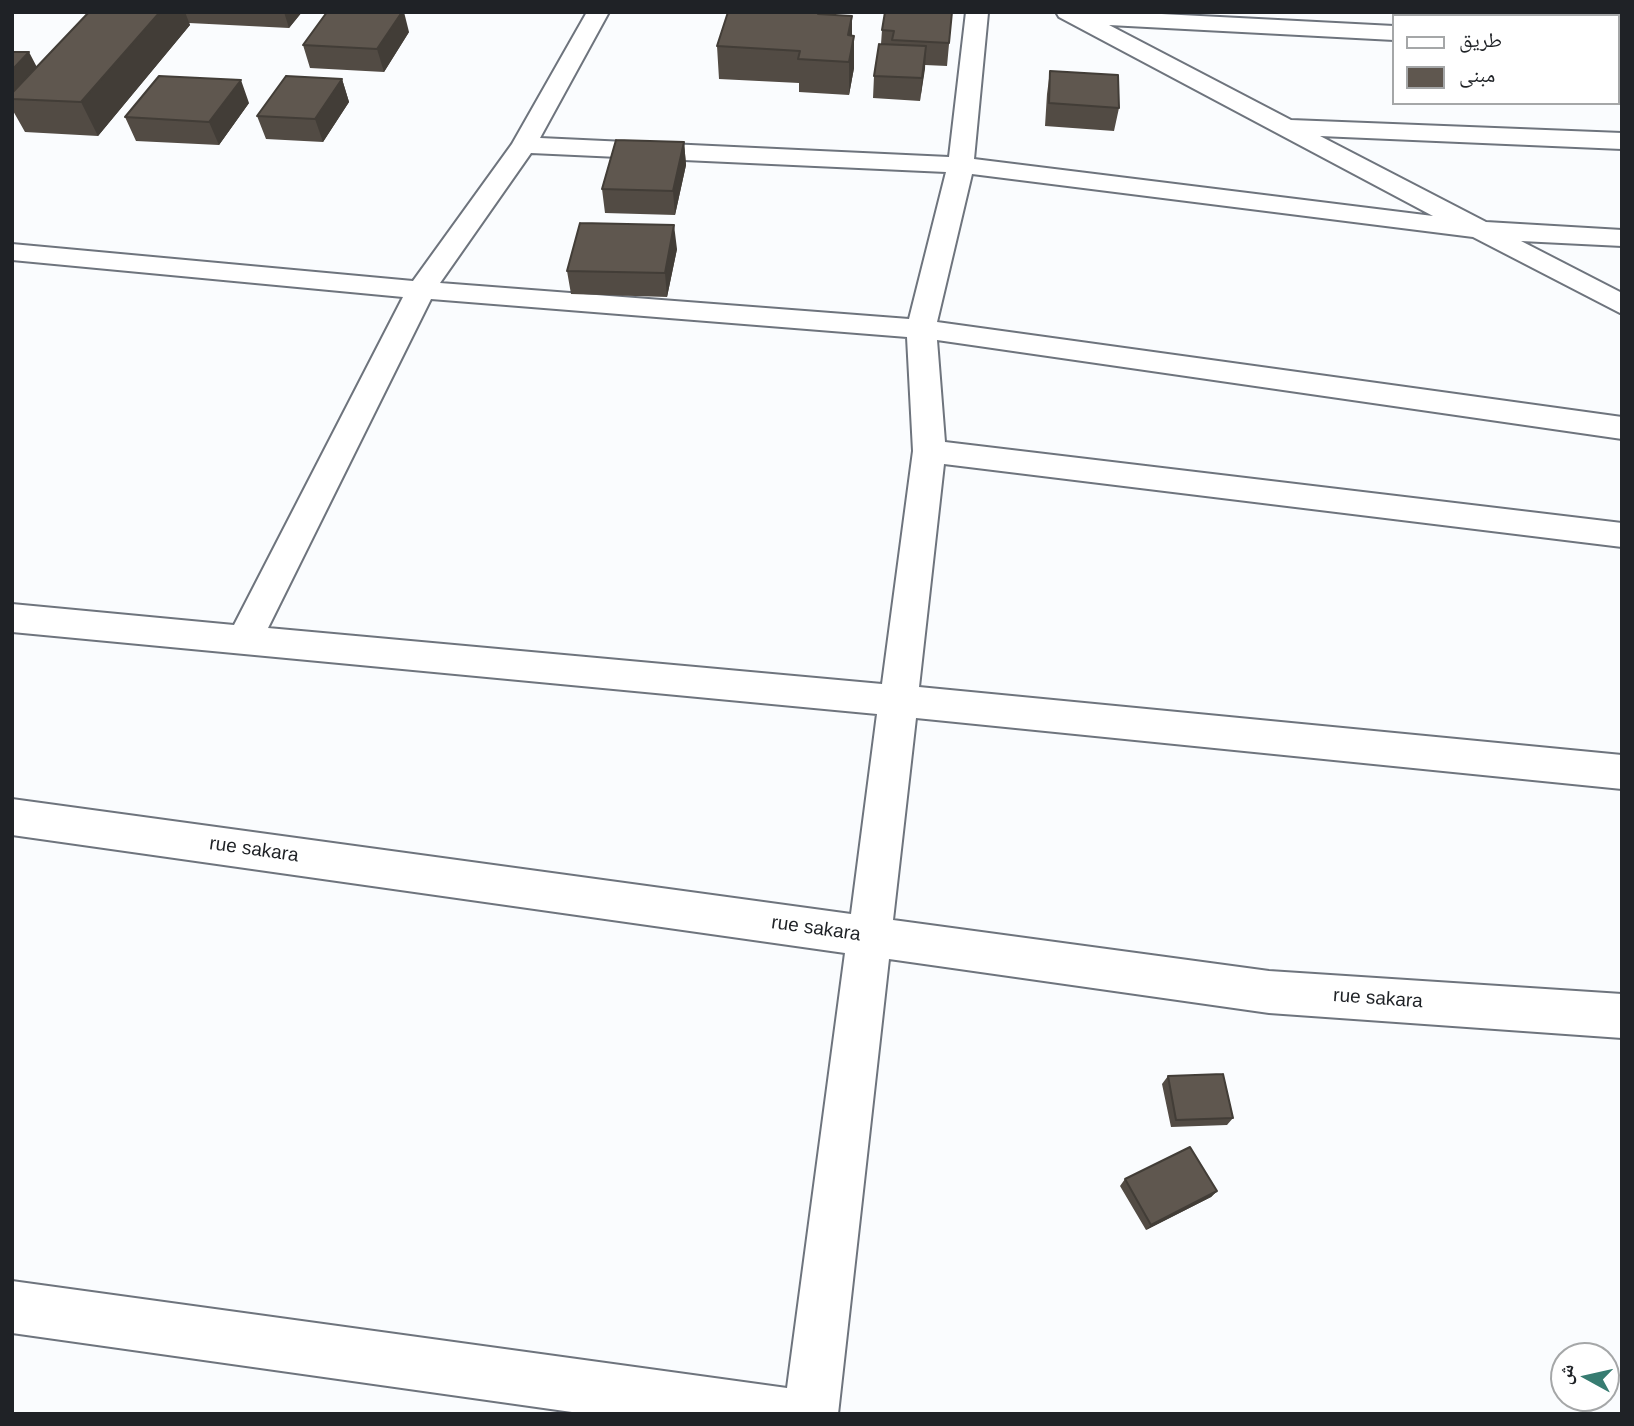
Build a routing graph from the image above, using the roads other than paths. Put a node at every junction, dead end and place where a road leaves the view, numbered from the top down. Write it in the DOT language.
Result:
graph roads {
  1 [pos="598,12"];
  2 [pos="977,13"];
  3 [pos="1071,14"];
  4 [pos="1392,33"];
  5 [pos="1284,127"];
  6 [pos="1622,141"];
  7 [pos="524,145"];
  8 [pos="961,165"];
  9 [pos="1480,230"];
  10 [pos="1622,238"];
  11 [pos="12,252"];
  12 [pos="421,290"];
  13 [pos="1620,303"];
  14 [pos="920,329"];
  15 [pos="1622,428"];
  16 [pos="929,451"];
  17 [pos="1622,535"];
  18 [pos="14,621"];
  19 [pos="244,640"];
  20 [pos="898,701"];
  21 [pos="1622,772"];
  22 [pos="12,817"];
  23 [pos="870,936"];
  24 [pos="1622,1016"];
  25 [pos="12,1307"];
  26 [pos="783,1414"];
  27 [pos="811,1414"];
  1 -- 7 [label="street"];
  2 -- 8 [label="street"];
  3 -- 4 [label="street"];
  3 -- 5 [label="street"];
  5 -- 6 [label="street"];
  5 -- 9 [label="street"];
  7 -- 8 [label="street"];
  7 -- 12 [label="street"];
  8 -- 9 [label="street"];
  8 -- 14 [label="street"];
  9 -- 10 [label="street"];
  9 -- 13 [label="street"];
  11 -- 12 [label="street"];
  12 -- 14 [label="street"];
  12 -- 19 [label="street"];
  14 -- 15 [label="street"];
  14 -- 16 [label="street"];
  16 -- 17 [label="street"];
  16 -- 20 [label="street"];
  18 -- 19 [label="street"];
  19 -- 20 [label="street"];
  20 -- 21 [label="street"];
  20 -- 23 [label="street"];
  22 -- 23 [label="street, rue sakara"];
  23 -- 24 [label="street, rue sakara"];
  23 -- 27 [label="street"];
  25 -- 26 [label="street"];
}
